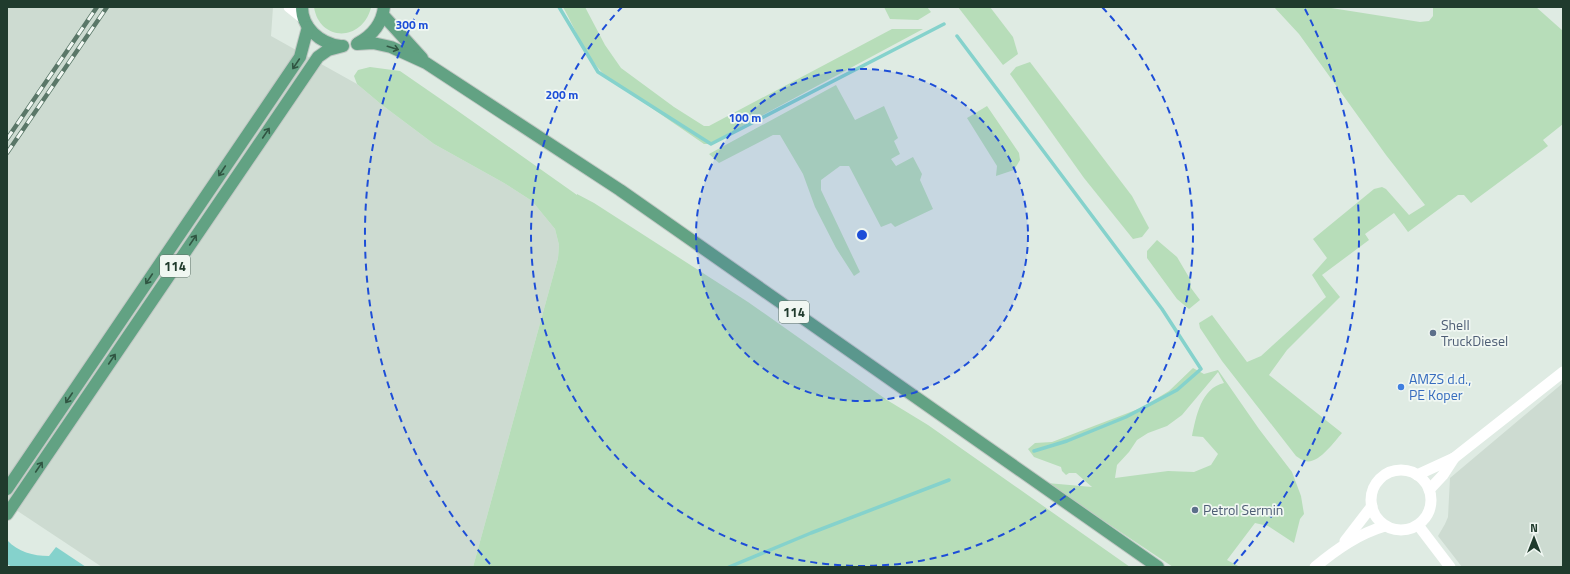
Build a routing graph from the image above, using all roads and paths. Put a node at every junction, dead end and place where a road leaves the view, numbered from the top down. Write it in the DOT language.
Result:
graph roads {
  1 [pos="288,7"];
  2 [pos="383,11"];
  3 [pos="304,18"];
  4 [pos="357,44"];
  5 [pos="343,46"];
  6 [pos="426,63"];
  7 [pos="1563,372"];
  8 [pos="1454,458"];
  9 [pos="1417,475"];
  10 [pos="7,489"];
  11 [pos="1429,490"];
  12 [pos="1372,506"];
  13 [pos="7,514"];
  14 [pos="1418,525"];
  15 [pos="1385,526"];
  16 [pos="1340,546"];
  17 [pos="1158,567"];
  18 [pos="1314,567"];
  19 [pos="1450,567"];
  1 -- 3 [label="street"];
  2 -- 4 [label="main road, 114"];
  2 -- 6 [label="main road, 114"];
  3 -- 5 [label="main road, 114"];
  3 -- 10 [label="main road, 114, one-way"];
  4 -- 5 [label="main road, 114"];
  4 -- 6 [label="main road, 114, one-way"];
  13 -- 5 [label="main road, 114, one-way"];
  6 -- 17 [label="main road, 114"];
  7 -- 8 [label="street"];
  8 -- 9 [label="street"];
  8 -- 11 [label="street"];
  9 -- 11 [label="street"];
  9 -- 12 [label="street"];
  11 -- 14 [label="street"];
  12 -- 15 [label="street"];
  12 -- 16 [label="street"];
  14 -- 15 [label="street"];
  14 -- 19 [label="street"];
  15 -- 16 [label="street"];
  16 -- 18 [label="street"];
}
